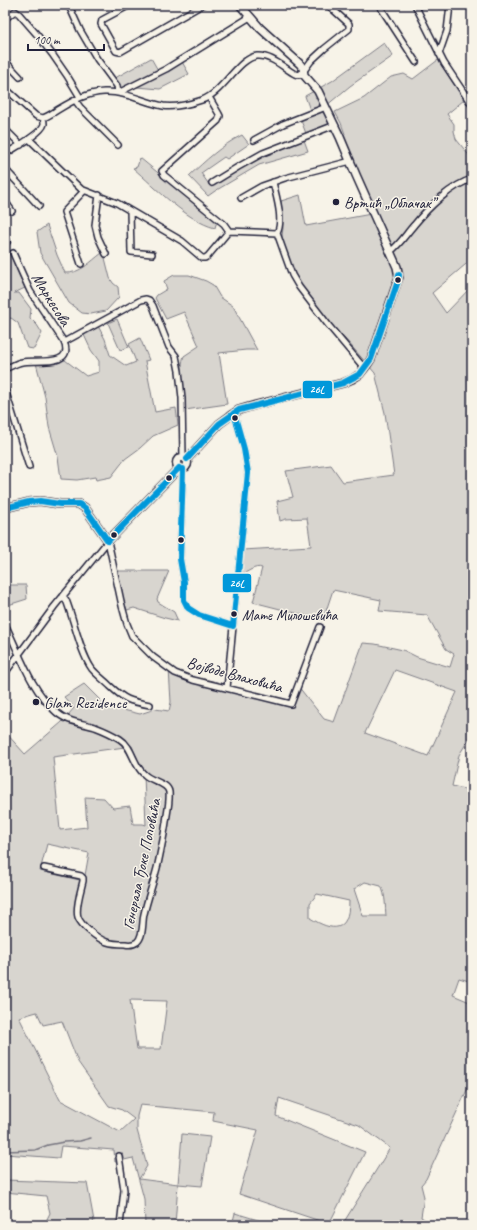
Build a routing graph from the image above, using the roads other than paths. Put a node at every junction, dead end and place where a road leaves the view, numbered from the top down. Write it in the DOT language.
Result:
graph roads {
  1 [pos="65,5"];
  2 [pos="130,5"];
  3 [pos="202,5"];
  4 [pos="240,5"];
  5 [pos="328,5"];
  6 [pos="379,5"];
  7 [pos="415,5"];
  8 [pos="450,5"];
  9 [pos="250,17"];
  10 [pos="5,19"];
  11 [pos="439,54"];
  12 [pos="5,61"];
  13 [pos="416,62"];
  14 [pos="303,71"];
  15 [pos="20,77"];
  16 [pos="5,88"];
  17 [pos="118,93"];
  18 [pos="209,97"];
  19 [pos="78,99"];
  20 [pos="472,105"];
  21 [pos="326,107"];
  22 [pos="43,118"];
  23 [pos="335,125"];
  24 [pos="5,129"];
  25 [pos="29,139"];
  26 [pos="254,140"];
  27 [pos="21,145"];
  28 [pos="118,145"];
  29 [pos="5,154"];
  30 [pos="351,161"];
  31 [pos="5,169"];
  32 [pos="472,179"];
  33 [pos="273,182"];
  34 [pos="212,183"];
  35 [pos="84,191"];
  36 [pos="99,195"];
  37 [pos="241,198"];
  38 [pos="5,201"];
  39 [pos="38,206"];
  40 [pos="12,211"];
  41 [pos="130,211"];
  42 [pos="229,231"];
  43 [pos="277,233"];
  44 [pos="391,251"];
  45 [pos="12,253"];
  46 [pos="106,254"];
  47 [pos="152,254"];
  48 [pos="81,264"];
  49 [pos="64,342"];
  50 [pos="365,369"];
  51 [pos="5,370"];
  52 [pos="5,389"];
  53 [pos="234,413"];
  54 [pos="185,458"];
  55 [pos="29,467"];
  56 [pos="181,468"];
  57 [pos="5,508"];
  58 [pos="108,541"];
  59 [pos="62,596"];
  60 [pos="5,624"];
  61 [pos="233,626"];
  62 [pos="320,627"];
  63 [pos="19,654"];
  64 [pos="5,673"];
  65 [pos="227,688"];
  66 [pos="150,705"];
  67 [pos="44,868"];
  68 [pos="119,1156"];
  69 [pos="120,1225"];
  1 -- 17 [label="street"];
  2 -- 3 [label="street"];
  4 -- 9 [label="street"];
  5 -- 14 [label="street"];
  6 -- 13 [label="street"];
  7 -- 11 [label="street"];
  8 -- 11 [label="street"];
  9 -- 14 [label="street"];
  9 -- 17 [label="street"];
  10 -- 19 [label="street"];
  11 -- 20 [label="street"];
  12 -- 15 [label="street"];
  14 -- 18 [label="street"];
  14 -- 21 [label="street"];
  16 -- 22 [label="street"];
  17 -- 18 [label="street"];
  17 -- 19 [label="street"];
  18 -- 42 [label="street"];
  19 -- 22 [label="street"];
  19 -- 28 [label="street"];
  21 -- 23 [label="street"];
  21 -- 26 [label="street"];
  22 -- 25 [label="street"];
  23 -- 30 [label="street"];
  23 -- 34 [label="street"];
  24 -- 27 [label="street"];
  25 -- 27 [label="street"];
  25 -- 35 [label="street"];
  27 -- 29 [label="street"];
  30 -- 33 [label="street"];
  30 -- 44 [label="street"];
  31 -- 39 [label="street"];
  32 -- 44 [label="street"];
  33 -- 37 [label="street"];
  33 -- 43 [label="street"];
  35 -- 36 [label="street"];
  35 -- 48 [label="street"];
  36 -- 41 [label="street"];
  36 -- 46 [label="street"];
  38 -- 40 [label="street"];
  41 -- 42 [label="street"];
  41 -- 47 [label="street"];
  42 -- 43 [label="street"];
  43 -- 50 [label="street"];
  44 -- 50 [label="street"];
  45 -- 49 [label="street, Маркесова"];
  49 -- 51 [label="street, Маркесова"];
  49 -- 54 [label="street"];
  50 -- 53 [label="street"];
  52 -- 55 [label="street"];
  53 -- 54 [label="street"];
  53 -- 61 [label="street"];
  54 -- 56 [label="street"];
  56 -- 58 [label="street"];
  56 -- 61 [label="street"];
  57 -- 58 [label="street, Војводе Влаховића"];
  58 -- 59 [label="street"];
  58 -- 65 [label="street, Војводе Влаховића"];
  59 -- 63 [label="street"];
  59 -- 66 [label="street"];
  60 -- 63 [label="street, Генерала Ђоке Поповића"];
  61 -- 65 [label="street"];
  62 -- 65 [label="street, Војводе Влаховића"];
  63 -- 64 [label="street"];
  63 -- 67 [label="street, Генерала Ђоке Поповића"];
  68 -- 69 [label="street"];
}
